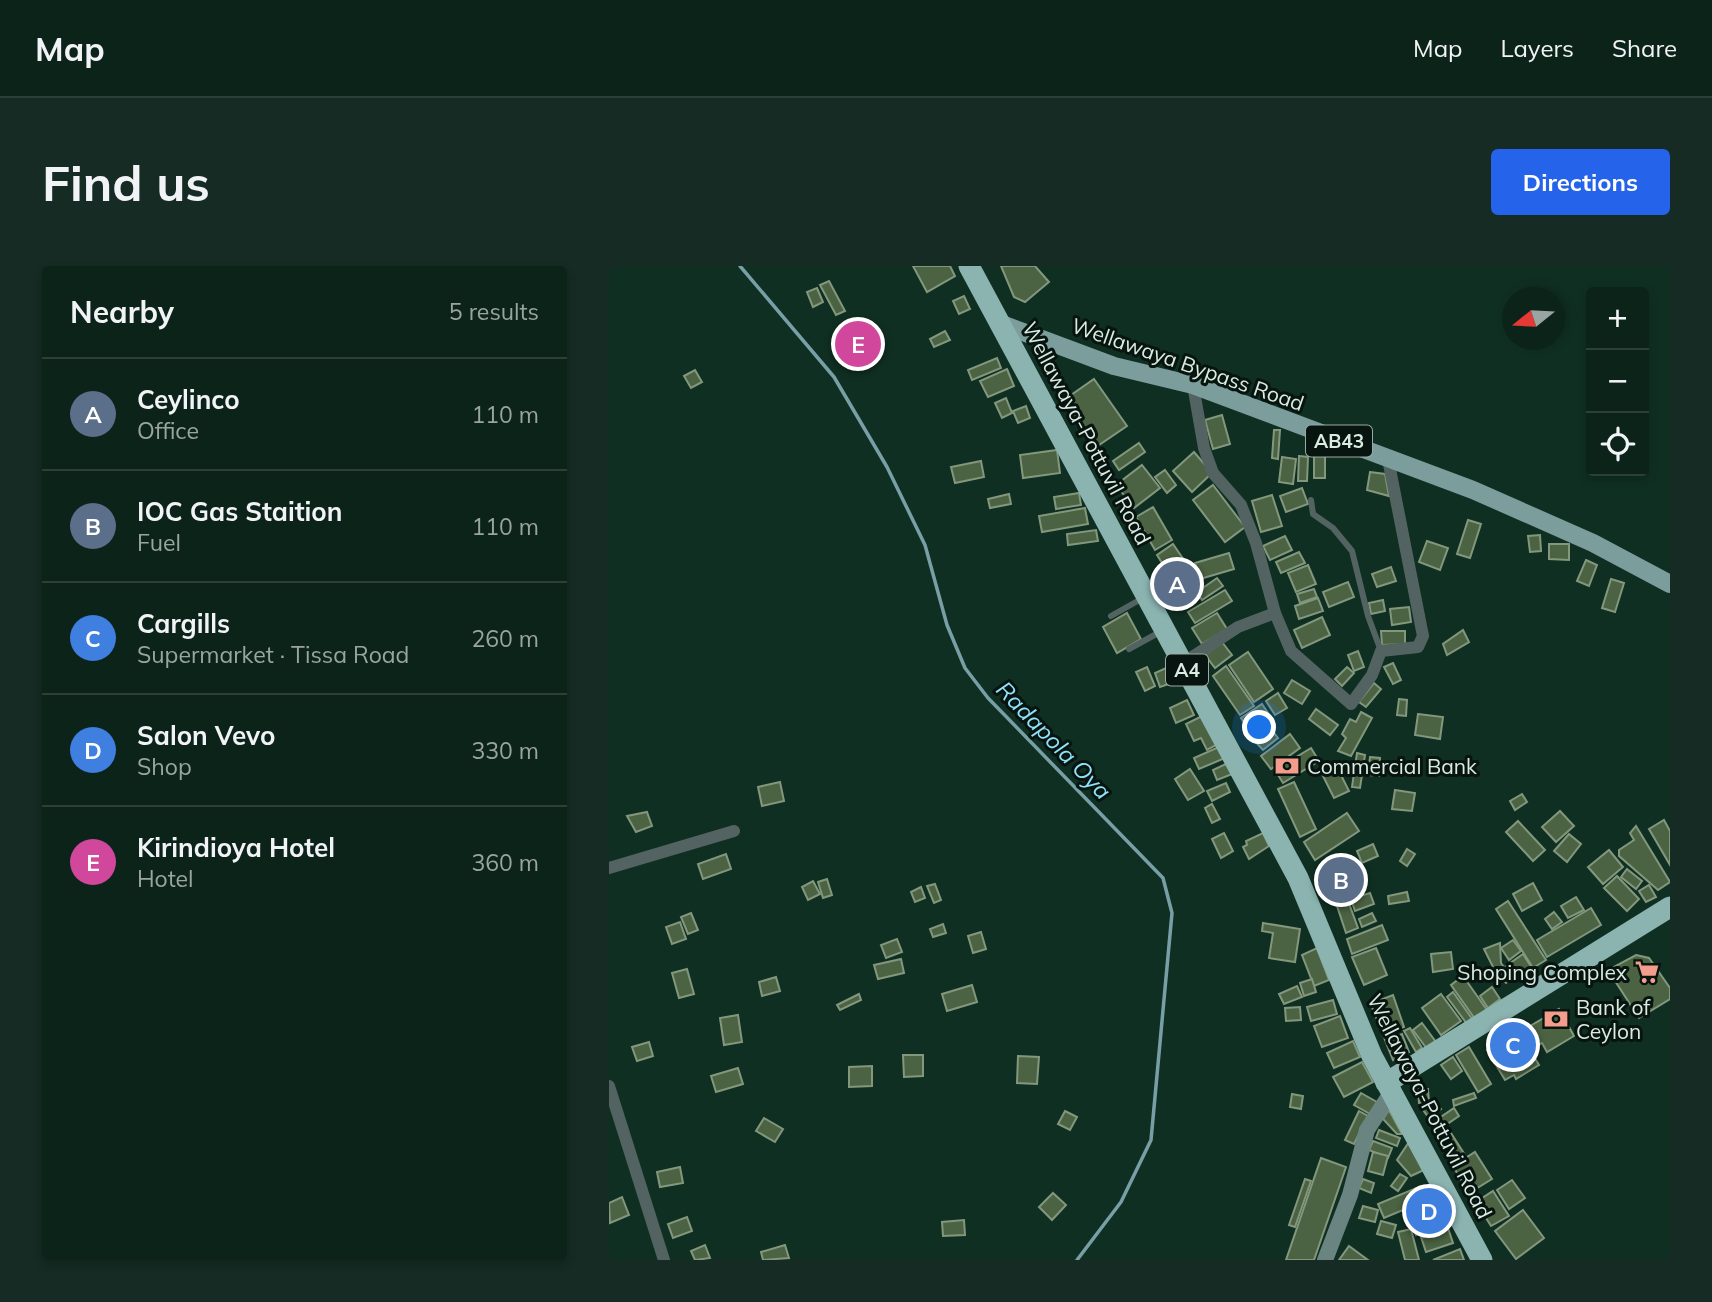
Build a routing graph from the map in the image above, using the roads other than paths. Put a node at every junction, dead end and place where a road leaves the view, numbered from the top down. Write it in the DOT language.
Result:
graph roads {
  1 [pos="969,266"];
  2 [pos="999,323"];
  3 [pos="1193,385"];
  4 [pos="1388,459"];
  5 [pos="1311,500"];
  6 [pos="1670,584"];
  7 [pos="1147,596"];
  8 [pos="1275,613"];
  9 [pos="1111,616"];
  10 [pos="1165,629"];
  11 [pos="1129,649"];
  12 [pos="1381,652"];
  13 [pos="1183,663"];
  14 [pos="734,831"];
  15 [pos="609,868"];
  16 [pos="1669,911"];
  17 [pos="609,1086"];
  18 [pos="1389,1088"];
  19 [pos="664,1260"];
  20 [pos="1325,1260"];
  21 [pos="1482,1260"];
  1 -- 2 [label="highway, Wellawaya-Pottuvil Road / A4"];
  2 -- 3 [label="main road, Wellawaya Bypass Road / AB43"];
  2 -- 7 [label="highway, Wellawaya-Pottuvil Road / A4"];
  3 -- 4 [label="main road, Wellawaya Bypass Road / AB43"];
  3 -- 8 [label="street"];
  4 -- 6 [label="main road, Wellawaya Bypass Road / AB43"];
  4 -- 12 [label="street"];
  5 -- 12 [label="lane"];
  7 -- 9 [label="lane"];
  7 -- 10 [label="highway, Wellawaya-Pottuvil Road / A4"];
  8 -- 12 [label="street"];
  8 -- 13 [label="street"];
  10 -- 11 [label="lane"];
  10 -- 13 [label="highway, Wellawaya-Pottuvil Road / A4"];
  13 -- 18 [label="highway, Wellawaya-Pottuvil Road / A4"];
  14 -- 15 [label="street"];
  16 -- 18 [label="highway"];
  17 -- 19 [label="street"];
  18 -- 20 [label="main road"];
  18 -- 21 [label="highway, Wellawaya-Pottuvil Road / A4"];
}
